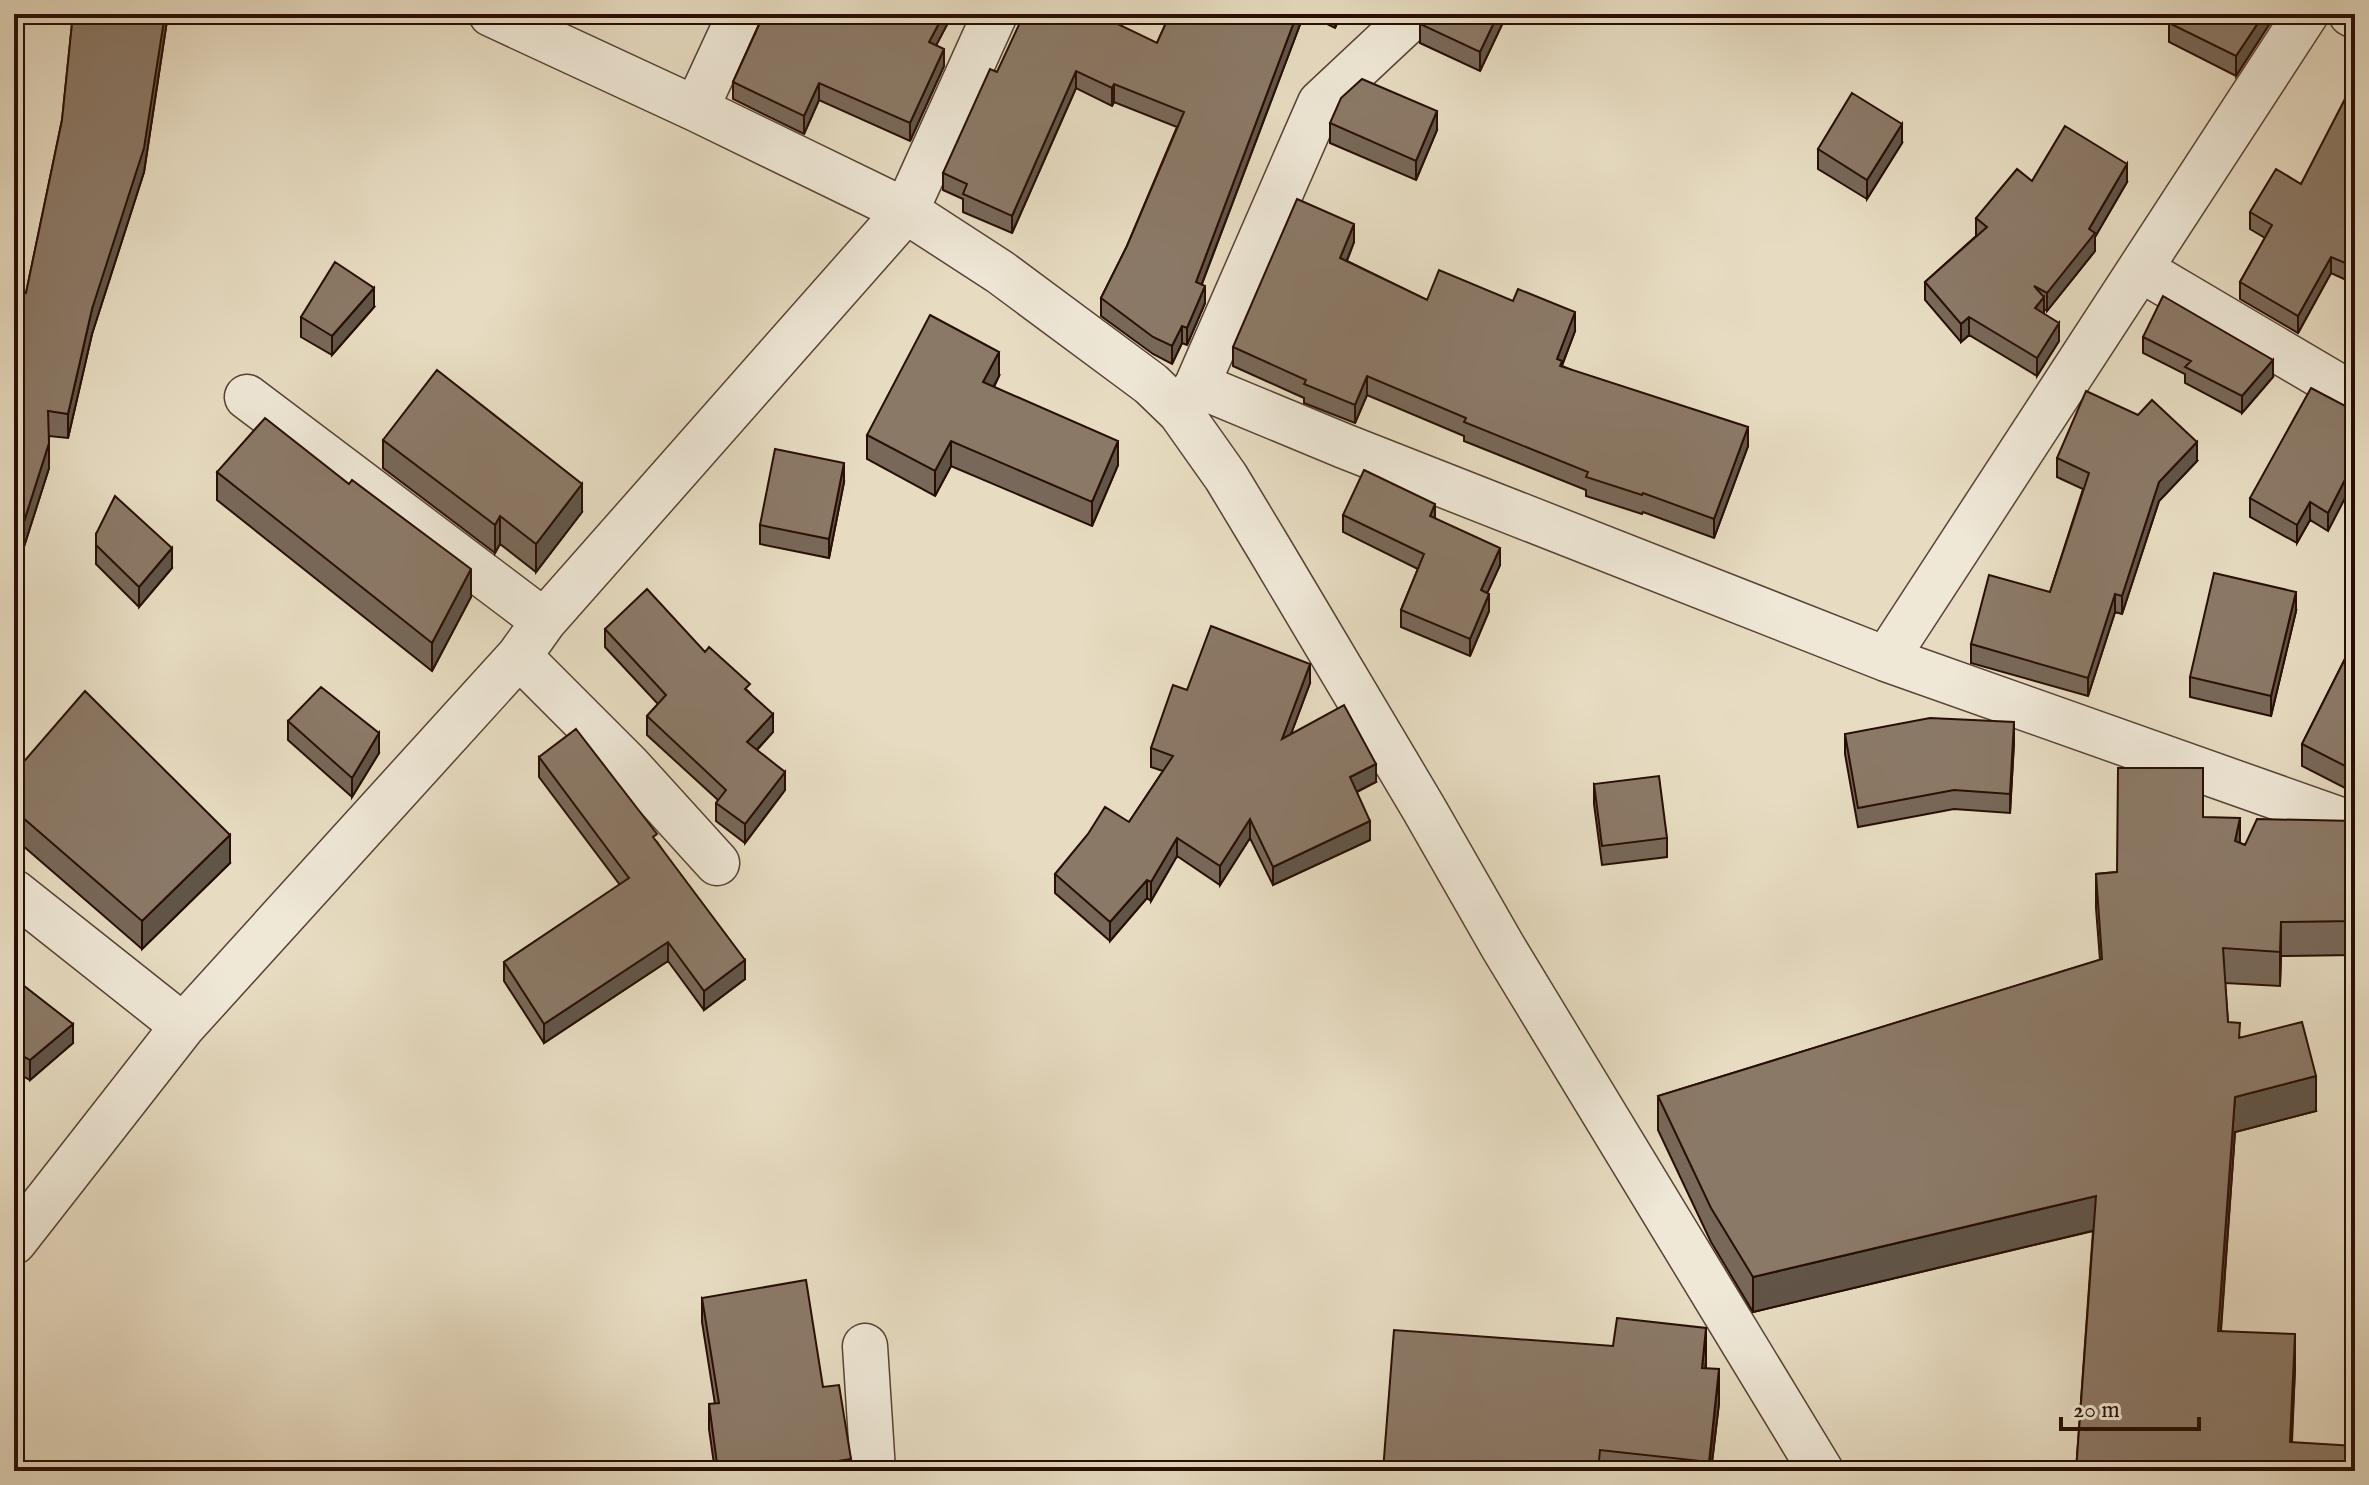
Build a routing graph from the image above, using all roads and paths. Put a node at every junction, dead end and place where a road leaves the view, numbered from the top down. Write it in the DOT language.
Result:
graph roads {
  1 [pos="491,14"];
  2 [pos="740,14"];
  3 [pos="995,14"];
  4 [pos="1415,14"];
  5 [pos="2306,14"];
  6 [pos="696,109"];
  7 [pos="906,211"];
  8 [pos="2140,269"];
  9 [pos="2355,396"];
  10 [pos="247,397"];
  11 [pos="1188,399"];
  12 [pos="544,621"];
  13 [pos="519,656"];
  14 [pos="1886,659"];
  15 [pos="2355,825"];
  16 [pos="717,863"];
  17 [pos="14,892"];
  18 [pos="183,1026"];
  19 [pos="14,1242"];
  20 [pos="865,1346"];
  21 [pos="873,1471"];
  22 [pos="1821,1471"];
  1 -- 6 [label="street"];
  2 -- 6 [label="street"];
  3 -- 7 [label="street"];
  4 -- 11 [label="street"];
  5 -- 8 [label="street"];
  6 -- 7 [label="street"];
  7 -- 11 [label="street"];
  7 -- 12 [label="street"];
  8 -- 9 [label="street"];
  8 -- 14 [label="street"];
  10 -- 12 [label="street"];
  11 -- 14 [label="street"];
  11 -- 22 [label="street"];
  12 -- 13 [label="street"];
  13 -- 16 [label="street"];
  13 -- 18 [label="street"];
  14 -- 15 [label="street"];
  17 -- 18 [label="street"];
  18 -- 19 [label="street"];
  20 -- 21 [label="street"];
}
